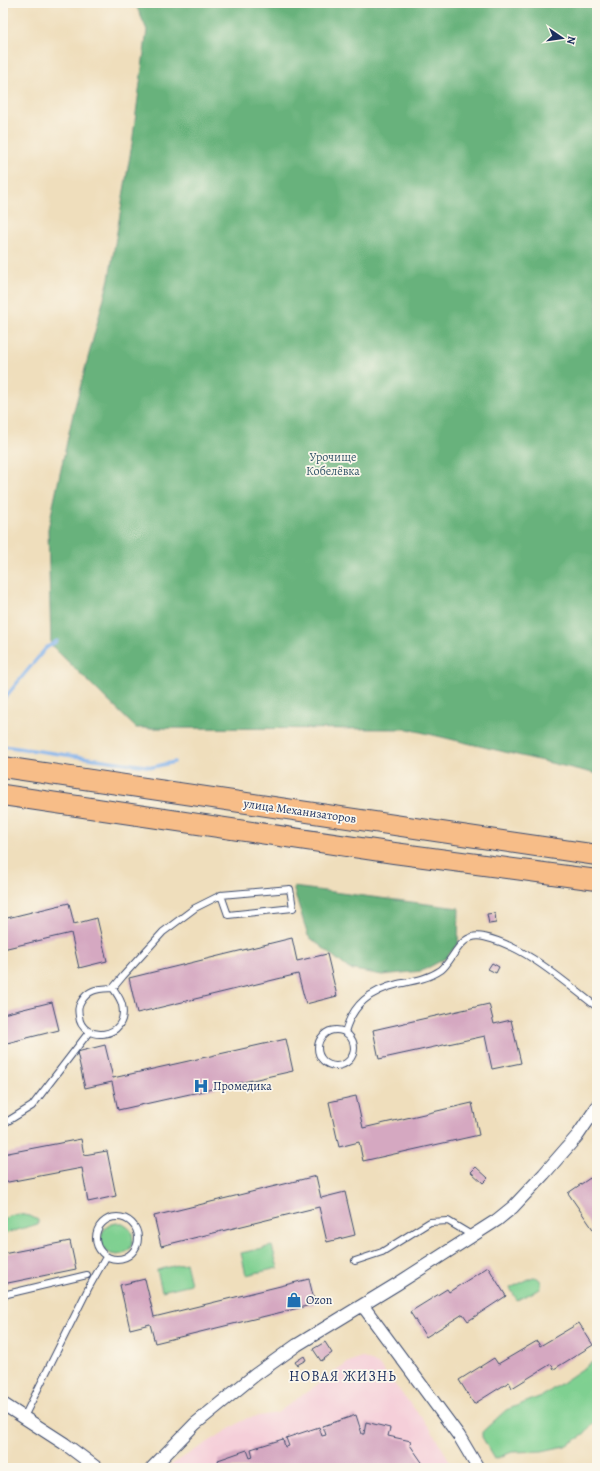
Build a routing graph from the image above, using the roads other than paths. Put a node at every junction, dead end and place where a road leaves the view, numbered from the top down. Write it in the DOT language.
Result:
graph roads {
  1 [pos="3,767"];
  2 [pos="3,794"];
  3 [pos="597,855"];
  4 [pos="597,880"];
  5 [pos="221,895"];
  6 [pos="113,988"];
  7 [pos="597,1007"];
  8 [pos="89,1032"];
  9 [pos="345,1032"];
  10 [pos="597,1107"];
  11 [pos="3,1124"];
  12 [pos="473,1236"];
  13 [pos="106,1257"];
  14 [pos="355,1261"];
  15 [pos="86,1276"];
  16 [pos="3,1295"];
  17 [pos="363,1306"];
  18 [pos="3,1404"];
  19 [pos="24,1417"];
  20 [pos="97,1468"];
  21 [pos="152,1468"];
  22 [pos="478,1468"];
  1 -- 3 [label="main road, улица Механизаторов"];
  2 -- 4 [label="main road"];
  5 -- 5 [label="lane"];
  5 -- 6 [label="lane"];
  6 -- 8 [label="lane"];
  6 -- 8 [label="lane"];
  7 -- 9 [label="lane"];
  8 -- 11 [label="lane"];
  9 -- 9 [label="lane"];
  10 -- 12 [label="street"];
  12 -- 14 [label="lane"];
  12 -- 17 [label="street"];
  13 -- 13 [label="lane"];
  13 -- 19 [label="lane"];
  15 -- 16 [label="lane"];
  17 -- 21 [label="street"];
  17 -- 22 [label="street"];
  18 -- 19 [label="street"];
  19 -- 20 [label="street"];
}
